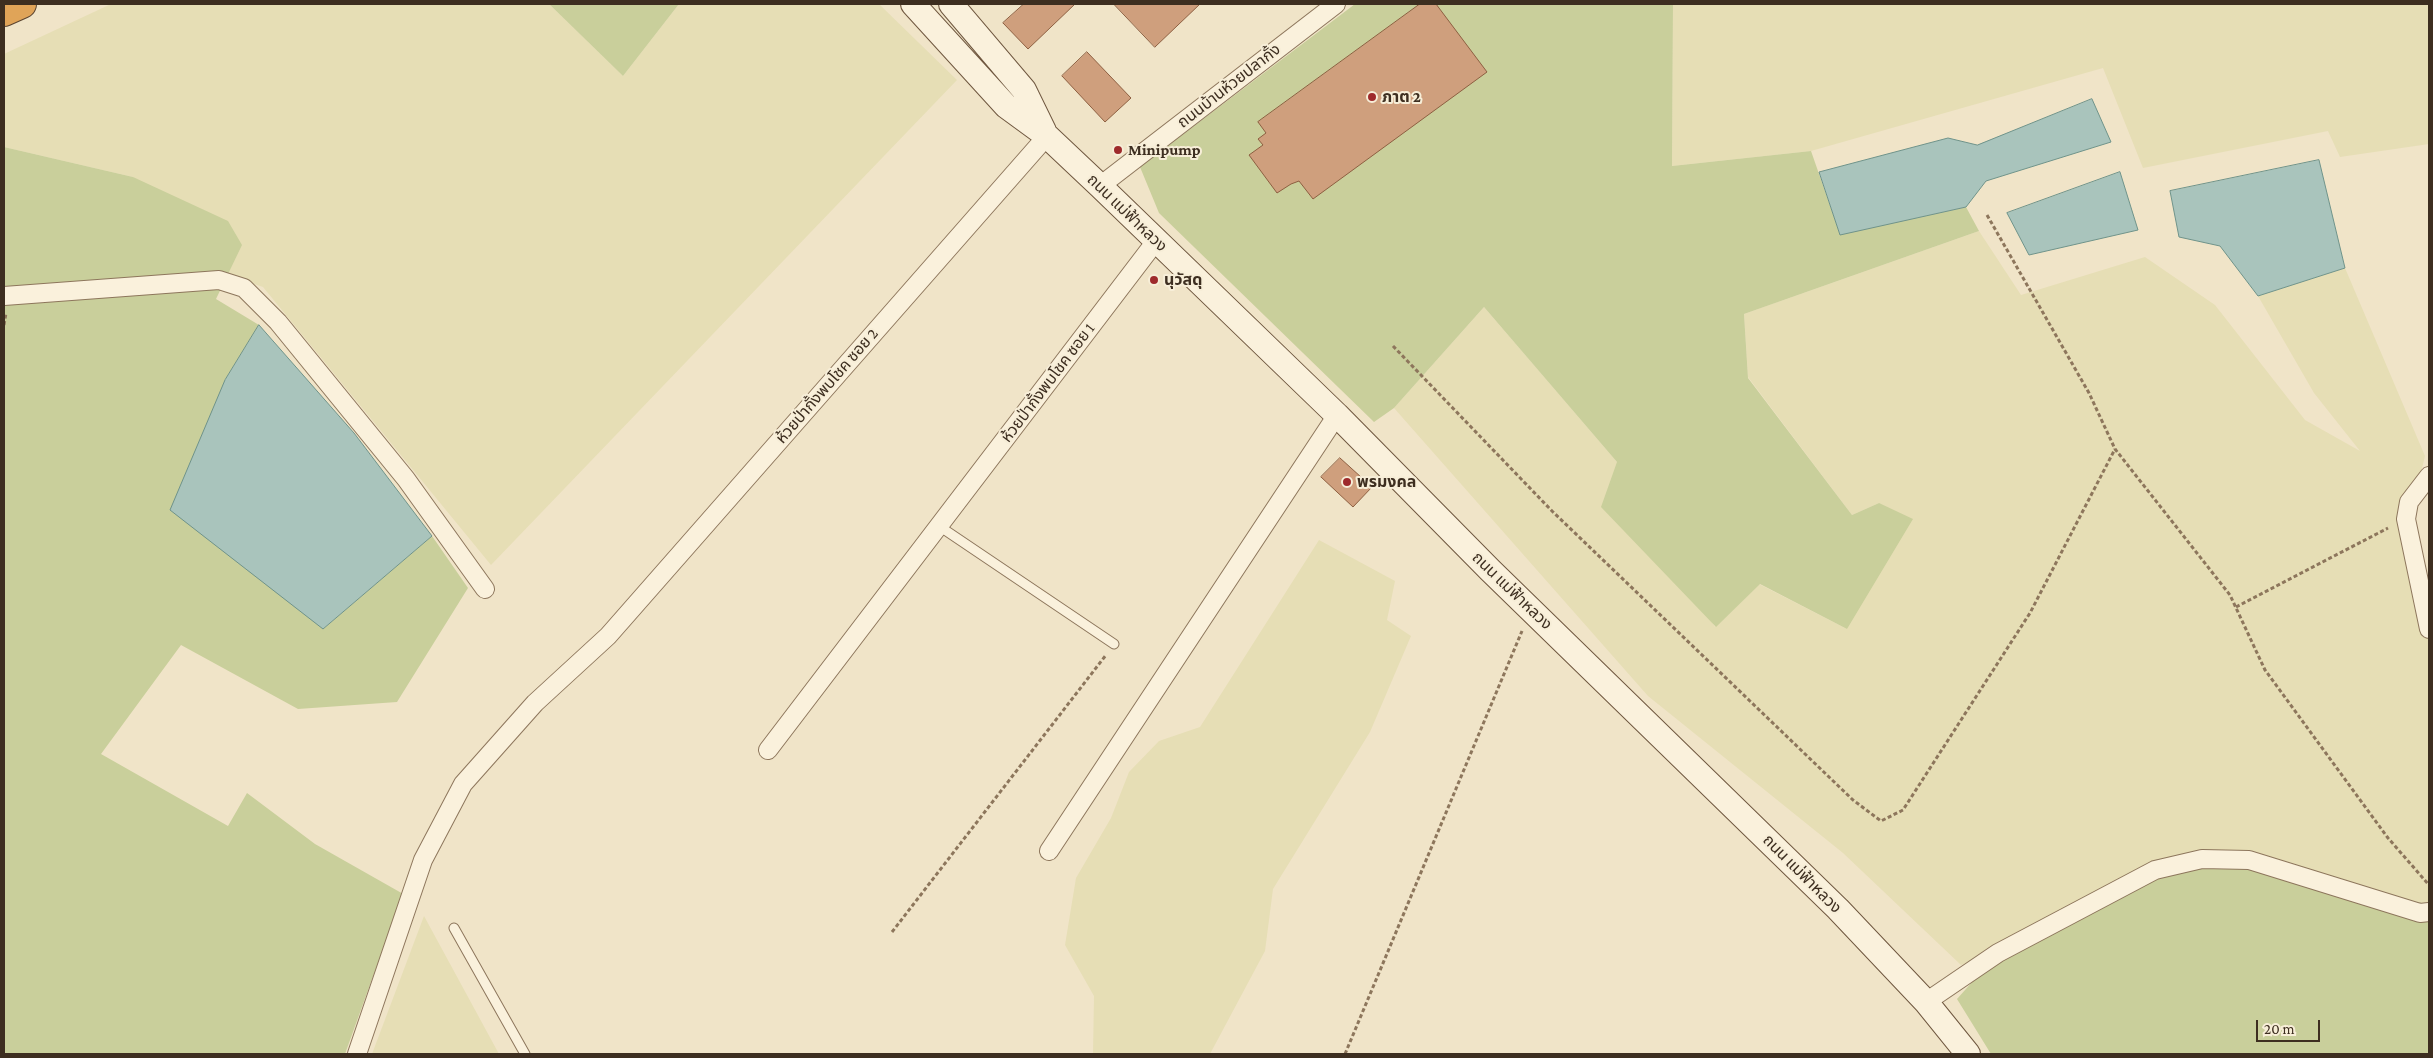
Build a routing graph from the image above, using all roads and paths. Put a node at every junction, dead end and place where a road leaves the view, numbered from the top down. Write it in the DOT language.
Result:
graph roads {
  1 [pos="22,4"];
  2 [pos="913,4"];
  3 [pos="951,4"];
  4 [pos="1336,4"];
  5 [pos="4,12"];
  6 [pos="1047,136"];
  7 [pos="1100,186"];
  8 [pos="1987,215"];
  9 [pos="1156,241"];
  10 [pos="4,296"];
  11 [pos="1393,346"];
  12 [pos="1337,415"];
  13 [pos="2115,449"];
  14 [pos="2429,476"];
  15 [pos="2406,519"];
  16 [pos="939,526"];
  17 [pos="484,589"];
  18 [pos="2236,607"];
  19 [pos="1532,610"];
  20 [pos="2429,629"];
  21 [pos="1114,644"];
  22 [pos="768,750"];
  23 [pos="1049,851"];
  24 [pos="2429,885"];
  25 [pos="2429,912"];
  26 [pos="454,928"];
  27 [pos="892,932"];
  28 [pos="1926,1002"];
  29 [pos="357,1054"];
  30 [pos="525,1054"];
  31 [pos="1345,1054"];
  32 [pos="1968,1054"];
  1 -- 5 [label="highway"];
  2 -- 6 [label="street"];
  3 -- 6 [label="street"];
  4 -- 7 [label="street, ถนนบ้านห้วยปลากั้ง"];
  6 -- 7 [label="street, ถนน แม่ฟ้าหลวง"];
  6 -- 29 [label="street, ห้วยป่ากั้งพบโชค ซอย 2"];
  7 -- 9 [label="street, ถนน แม่ฟ้าหลวง"];
  8 -- 13 [label="path"];
  9 -- 12 [label="street, ถนน แม่ฟ้าหลวง"];
  9 -- 16 [label="street, ห้วยป่ากั้งพบโชค ซอย 1"];
  10 -- 17 [label="street"];
  11 -- 13 [label="path"];
  12 -- 19 [label="street, ถนน แม่ฟ้าหลวง"];
  12 -- 23 [label="street"];
  13 -- 18 [label="path"];
  14 -- 15 [label="street"];
  15 -- 18 [label="path"];
  15 -- 20 [label="street"];
  16 -- 21 [label="lane"];
  16 -- 22 [label="street, ห้วยป่ากั้งพบโชค ซอย 1"];
  18 -- 24 [label="path"];
  19 -- 28 [label="street, ถนน แม่ฟ้าหลวง"];
  19 -- 31 [label="path"];
  21 -- 27 [label="path"];
  25 -- 28 [label="street"];
  26 -- 30 [label="lane"];
  28 -- 32 [label="street, ถนน แม่ฟ้าหลวง"];
}
